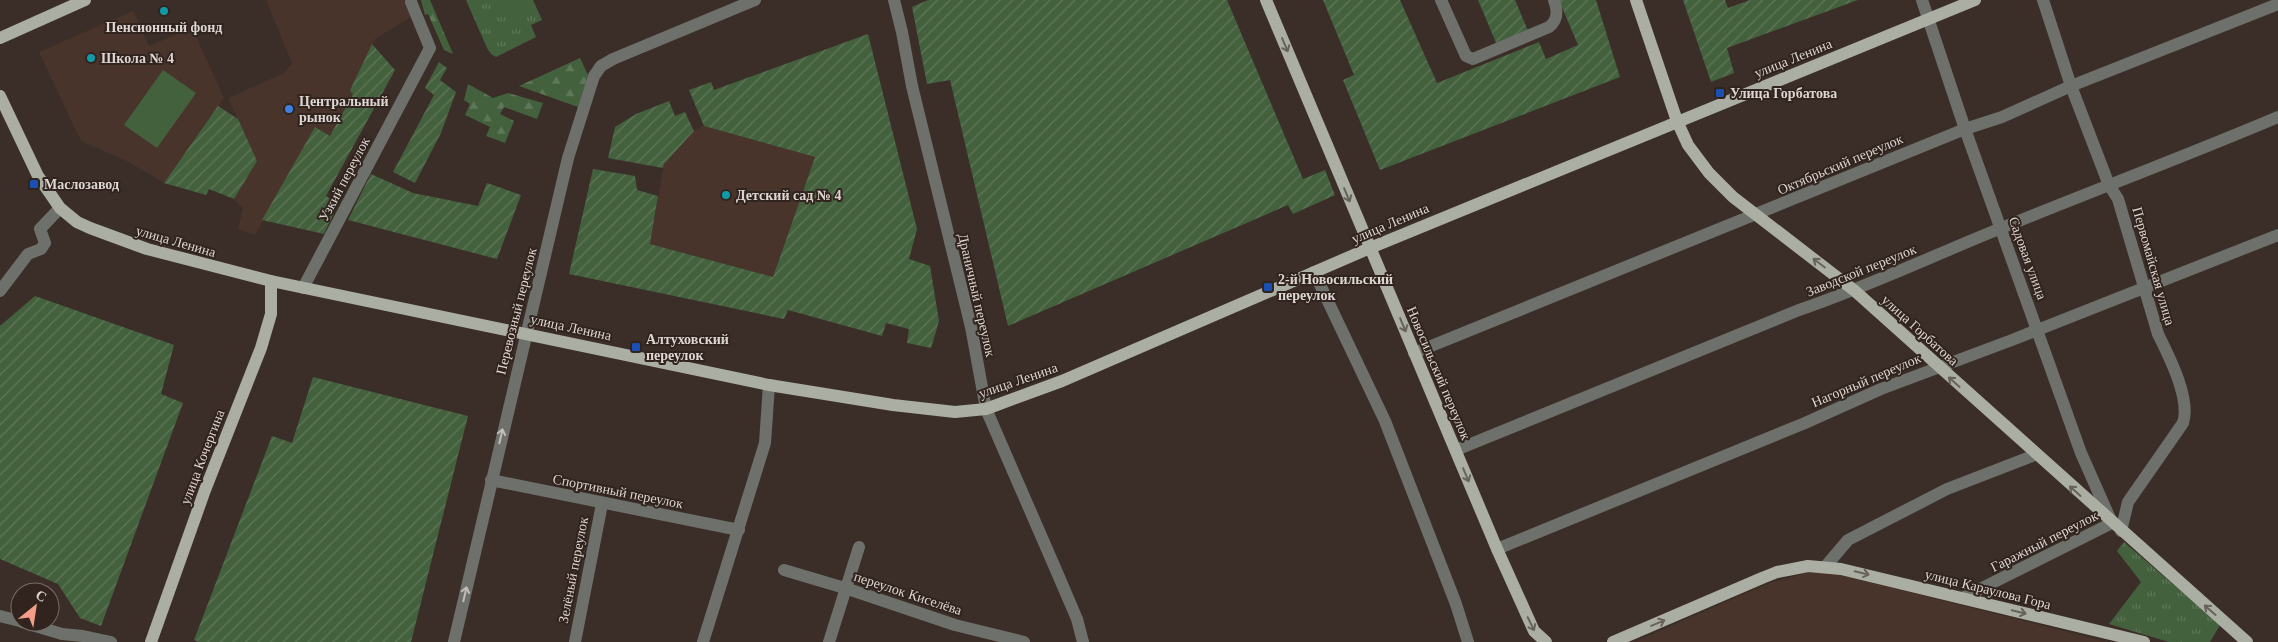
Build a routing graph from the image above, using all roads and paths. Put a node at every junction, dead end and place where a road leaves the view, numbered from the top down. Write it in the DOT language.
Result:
graph roads {
  1 [pos="85,0"];
  2 [pos="755,0"];
  3 [pos="894,0"];
  4 [pos="1266,0"];
  5 [pos="1440,0"];
  6 [pos="1554,0"];
  7 [pos="1636,0"];
  8 [pos="1922,0"];
  9 [pos="1975,0"];
  10 [pos="2043,0"];
  11 [pos="411,2"];
  12 [pos="2278,4"];
  13 [pos="1928,19"];
  14 [pos="0,38"];
  15 [pos="2071,86"];
  16 [pos="0,96"];
  17 [pos="2278,117"];
  18 [pos="1677,121"];
  19 [pos="1965,129"];
  20 [pos="2109,185"];
  21 [pos="60,208"];
  22 [pos="1756,216"];
  23 [pos="2002,228"];
  24 [pos="2278,235"];
  25 [pos="1370,248"];
  26 [pos="1314,272"];
  27 [pos="271,281"];
  28 [pos="2143,287"];
  29 [pos="303,288"];
  30 [pos="0,291"];
  31 [pos="1855,291"];
  32 [pos="2038,330"];
  33 [pos="526,333"];
  34 [pos="1414,353"];
  35 [pos="1937,366"];
  36 [pos="769,385"];
  37 [pos="986,409"];
  38 [pos="1456,450"];
  39 [pos="2035,455"];
  40 [pos="491,480"];
  41 [pos="602,504"];
  42 [pos="2117,527"];
  43 [pos="739,530"];
  44 [pos="859,547"];
  45 [pos="1497,549"];
  46 [pos="1825,567"];
  47 [pos="784,570"];
  48 [pos="848,589"];
  49 [pos="1962,598"];
  50 [pos="55,632"];
  51 [pos="111,642"];
  52 [pos="152,642"];
  53 [pos="454,642"];
  54 [pos="575,642"];
  55 [pos="703,642"];
  56 [pos="829,642"];
  57 [pos="1024,642"];
  58 [pos="1083,642"];
  59 [pos="1468,642"];
  60 [pos="1546,642"];
  61 [pos="1613,642"];
  62 [pos="2144,642"];
  63 [pos="2247,642"];
  1 -- 14 [label="main road"];
  2 -- 33 [label="street, Перевозный переулок"];
  3 -- 37 [label="street, Драничный переулок"];
  4 -- 25 [label="main road, Новосильский переулок, one-way"];
  5 -- 6 [label="street"];
  7 -- 18 [label="main road, улица Горбатова"];
  8 -- 13 [label="street, Садовая улица"];
  9 -- 13 [label="main road, улица Ленина"];
  10 -- 15 [label="street, Первомайская улица"];
  11 -- 29 [label="street, Узкий переулок"];
  12 -- 15 [label="street, Октябрьский переулок"];
  13 -- 18 [label="main road, улица Ленина"];
  13 -- 19 [label="street, Садовая улица"];
  15 -- 19 [label="street, Октябрьский переулок"];
  15 -- 20 [label="street, Первомайская улица"];
  16 -- 21 [label="main road, улица Ленина"];
  17 -- 20 [label="street, Заводской переулок"];
  18 -- 22 [label="main road, улица Горбатова"];
  18 -- 25 [label="main road, улица Ленина"];
  19 -- 22 [label="street, Октябрьский переулок"];
  19 -- 23 [label="street, Садовая улица"];
  20 -- 23 [label="street, Заводской переулок"];
  20 -- 28 [label="street, Первомайская улица"];
  21 -- 27 [label="main road, улица Ленина"];
  21 -- 30 [label="street"];
  31 -- 22 [label="main road, улица Горбатова, one-way"];
  22 -- 34 [label="street, Октябрьский переулок"];
  23 -- 31 [label="street, Заводской переулок"];
  23 -- 32 [label="street, Садовая улица"];
  24 -- 28 [label="street, Нагорный переулок"];
  25 -- 26 [label="main road, улица Ленина"];
  25 -- 34 [label="main road, Новосильский переулок, one-way"];
  26 -- 37 [label="main road, улица Ленина"];
  26 -- 59 [label="street"];
  27 -- 29 [label="main road, улица Ленина"];
  27 -- 52 [label="main road, улица Кочергина"];
  28 -- 32 [label="street, Нагорный переулок"];
  28 -- 42 [label="street, Первомайская улица"];
  29 -- 33 [label="main road, улица Ленина"];
  31 -- 35 [label="main road, улица Горбатова"];
  31 -- 38 [label="street, Заводской переулок"];
  32 -- 35 [label="street, Нагорный переулок"];
  32 -- 42 [label="street, Садовая улица"];
  33 -- 36 [label="main road, улица Ленина"];
  40 -- 33 [label="street, Перевозный переулок, one-way"];
  34 -- 38 [label="main road, Новосильский переулок"];
  39 -- 35 [label="main road, улица Горбатова, one-way"];
  35 -- 45 [label="street, Нагорный переулок"];
  36 -- 37 [label="main road, улица Ленина"];
  36 -- 43 [label="street"];
  37 -- 58 [label="street, Драничный переулок"];
  38 -- 45 [label="main road, Новосильский переулок, one-way"];
  42 -- 39 [label="main road, улица Горбатова, one-way"];
  39 -- 46 [label="street"];
  40 -- 41 [label="street, Спортивный переулок"];
  53 -- 40 [label="street, Перевозный переулок, one-way"];
  41 -- 43 [label="street, Спортивный переулок"];
  41 -- 54 [label="street, Зелёный переулок"];
  42 -- 49 [label="street, Гаражный переулок"];
  63 -- 42 [label="main road, улица Горбатова, one-way"];
  43 -- 55 [label="street"];
  44 -- 48 [label="street"];
  45 -- 60 [label="main road, Новосильский переулок, one-way"];
  46 -- 49 [label="main road, улица Караулова Гора, one-way"];
  61 -- 46 [label="main road, улица Караулова Гора, one-way"];
  47 -- 48 [label="street, переулок Киселёва"];
  48 -- 56 [label="street"];
  48 -- 57 [label="street, переулок Киселёва"];
  49 -- 62 [label="main road, улица Караулова Гора, one-way"];
  50 -- 51 [label="street"];
}
